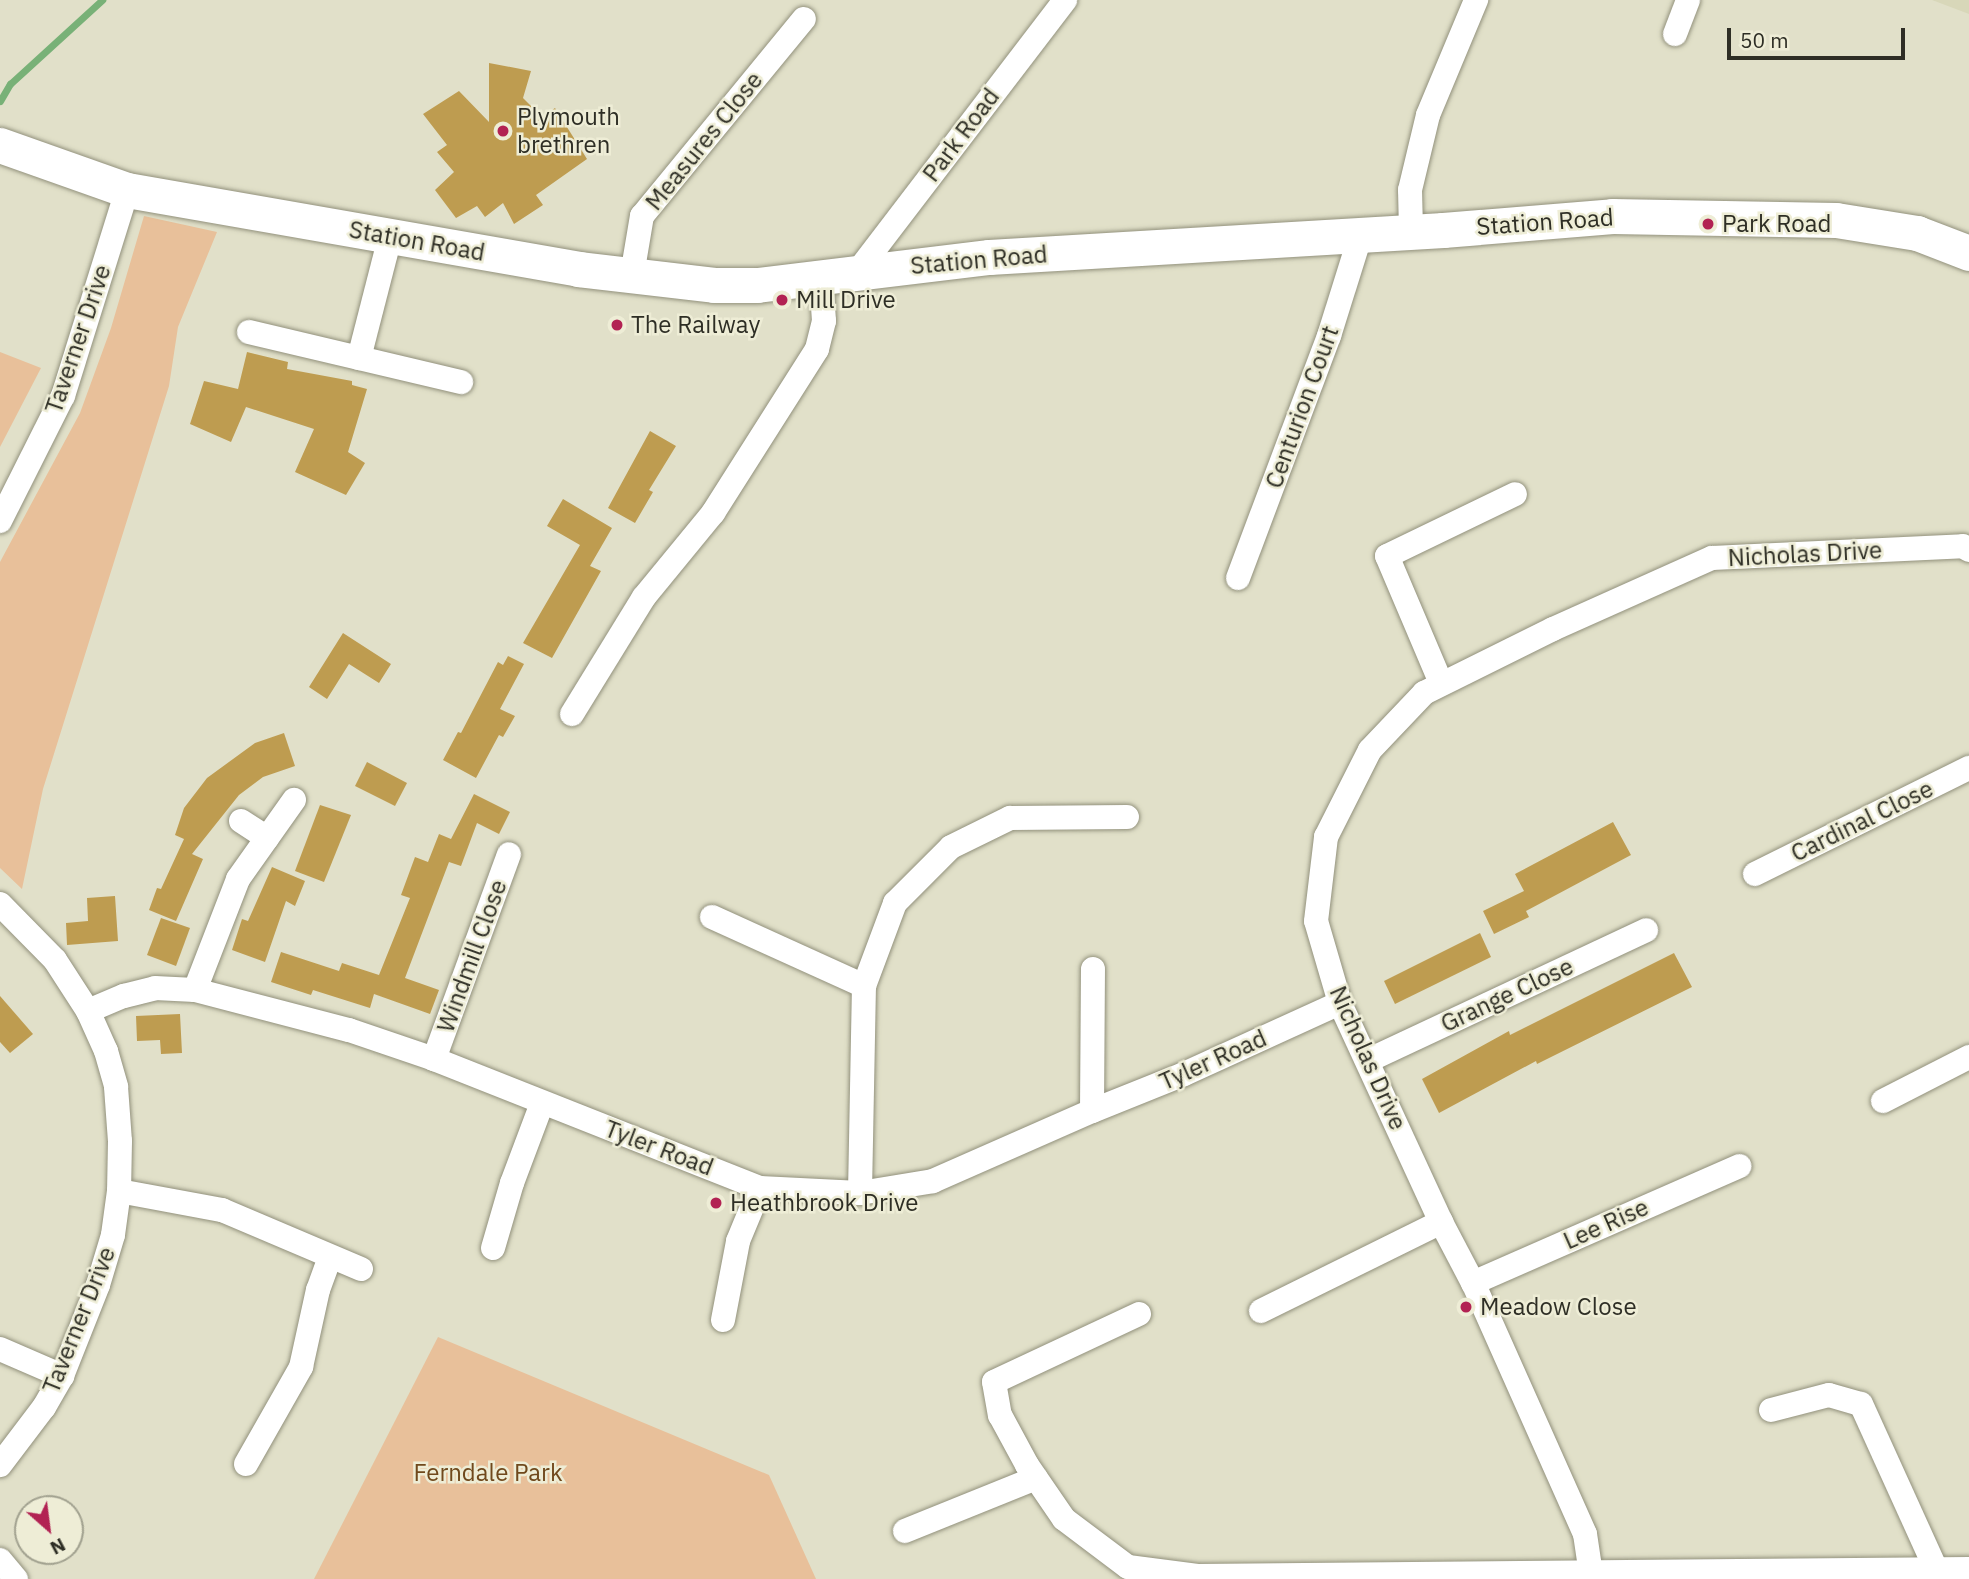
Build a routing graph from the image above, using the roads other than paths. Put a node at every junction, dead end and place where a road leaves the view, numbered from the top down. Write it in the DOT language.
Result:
graph roads {
  1 [pos="1065,0"];
  2 [pos="1476,0"];
  3 [pos="1686,1"];
  4 [pos="804,19"];
  5 [pos="1675,34"];
  6 [pos="0,145"];
  7 [pos="127,190"];
  8 [pos="1411,230"];
  9 [pos="1361,234"];
  10 [pos="390,237"];
  11 [pos="1969,253"];
  12 [pos="858,271"];
  13 [pos="632,275"];
  14 [pos="821,278"];
  15 [pos="249,332"];
  16 [pos="359,358"];
  17 [pos="461,382"];
  18 [pos="1515,494"];
  19 [pos="0,521"];
  20 [pos="1969,550"];
  21 [pos="1238,578"];
  22 [pos="1441,683"];
  23 [pos="572,714"];
  24 [pos="1969,768"];
  25 [pos="293,800"];
  26 [pos="1127,817"];
  27 [pos="241,821"];
  28 [pos="267,838"];
  29 [pos="509,854"];
  30 [pos="1755,874"];
  31 [pos="0,904"];
  32 [pos="712,917"];
  33 [pos="1646,930"];
  34 [pos="1093,969"];
  35 [pos="864,986"];
  36 [pos="195,990"];
  37 [pos="1340,1003"];
  38 [pos="88,1011"];
  39 [pos="1969,1057"];
  40 [pos="434,1059"];
  41 [pos="1369,1060"];
  42 [pos="1883,1101"];
  43 [pos="542,1103"];
  44 [pos="1092,1111"];
  45 [pos="1739,1166"];
  46 [pos="760,1188"];
  47 [pos="119,1191"];
  48 [pos="860,1193"];
  49 [pos="1441,1222"];
  50 [pos="493,1248"];
  51 [pos="330,1257"];
  52 [pos="360,1269"];
  53 [pos="1474,1283"];
  54 [pos="1261,1311"];
  55 [pos="1139,1314"];
  56 [pos="723,1320"];
  57 [pos="0,1349"];
  58 [pos="62,1376"];
  59 [pos="1771,1410"];
  60 [pos="246,1464"];
  61 [pos="0,1465"];
  62 [pos="1036,1478"];
  63 [pos="905,1531"];
  64 [pos="0,1560"];
  65 [pos="1936,1569"];
  66 [pos="1969,1569"];
  67 [pos="1591,1574"];
  68 [pos="1791,1575"];
  69 [pos="1523,1576"];
  70 [pos="1293,1577"];
  71 [pos="16,1579"];
  1 -- 12 [label="street, Park Road"];
  2 -- 8 [label="street"];
  3 -- 5 [label="street"];
  4 -- 13 [label="street, Measures Close"];
  6 -- 7 [label="street, Station Road"];
  7 -- 10 [label="street, Station Road"];
  7 -- 19 [label="street, Taverner Drive"];
  8 -- 9 [label="street, Station Road"];
  8 -- 11 [label="street, Station Road"];
  9 -- 12 [label="street, Station Road"];
  9 -- 21 [label="street, Centurion Court"];
  10 -- 13 [label="street, Station Road"];
  10 -- 16 [label="street"];
  12 -- 14 [label="street, Station Road"];
  13 -- 14 [label="street, Station Road"];
  14 -- 23 [label="street"];
  15 -- 16 [label="street"];
  16 -- 17 [label="street"];
  18 -- 22 [label="street"];
  20 -- 22 [label="street, Nicholas Drive"];
  22 -- 37 [label="street, Nicholas Drive"];
  24 -- 30 [label="street, Cardinal Close"];
  25 -- 28 [label="street"];
  26 -- 35 [label="street"];
  27 -- 28 [label="street"];
  28 -- 36 [label="street"];
  29 -- 40 [label="street, Windmill Close"];
  31 -- 38 [label="street, Taverner Drive"];
  32 -- 35 [label="street"];
  33 -- 41 [label="street, Grange Close"];
  34 -- 44 [label="street"];
  35 -- 48 [label="street"];
  36 -- 38 [label="street, Tyler Road"];
  36 -- 40 [label="street, Tyler Road"];
  37 -- 41 [label="street, Nicholas Drive"];
  37 -- 44 [label="street, Tyler Road"];
  38 -- 47 [label="street, Taverner Drive"];
  39 -- 42 [label="street"];
  40 -- 43 [label="street, Tyler Road"];
  41 -- 49 [label="street, Nicholas Drive"];
  43 -- 46 [label="street, Tyler Road"];
  43 -- 50 [label="street"];
  44 -- 48 [label="street, Tyler Road"];
  45 -- 53 [label="street, Lee Rise"];
  46 -- 48 [label="street, Tyler Road"];
  46 -- 56 [label="street"];
  47 -- 51 [label="street"];
  47 -- 58 [label="street, Taverner Drive"];
  49 -- 53 [label="street, Nicholas Drive"];
  49 -- 54 [label="street"];
  51 -- 52 [label="street"];
  51 -- 60 [label="street"];
  53 -- 67 [label="street, Nicholas Drive"];
  55 -- 62 [label="street"];
  57 -- 58 [label="street"];
  58 -- 61 [label="street, Taverner Drive"];
  59 -- 65 [label="street"];
  62 -- 63 [label="street"];
  62 -- 70 [label="street"];
  64 -- 71 [label="street"];
  65 -- 66 [label="street"];
  65 -- 68 [label="street"];
  67 -- 68 [label="street"];
  67 -- 69 [label="street"];
  69 -- 70 [label="street"];
}
